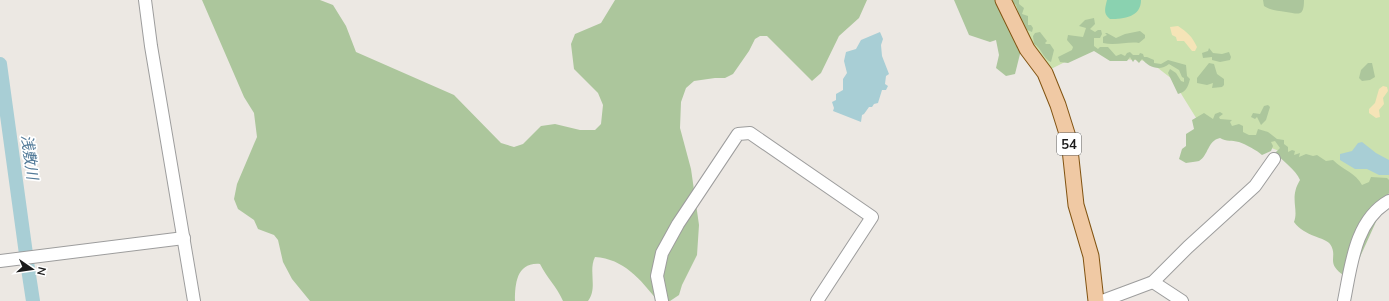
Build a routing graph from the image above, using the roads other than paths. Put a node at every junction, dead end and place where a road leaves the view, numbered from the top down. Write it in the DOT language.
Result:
graph roads {
  1 [pos="145,0"];
  2 [pos="1003,0"];
  3 [pos="1274,158"];
  4 [pos="1389,200"];
  5 [pos="184,238"];
  6 [pos="0,262"];
  7 [pos="1153,282"];
  8 [pos="194,301"];
  9 [pos="662,301"];
  10 [pos="817,301"];
  11 [pos="1096,301"];
  12 [pos="1102,301"];
  13 [pos="1182,301"];
  14 [pos="1344,301"];
  1 -- 5 [label="street"];
  2 -- 11 [label="main road, 54"];
  3 -- 7 [label="street"];
  4 -- 14 [label="street"];
  5 -- 6 [label="street"];
  5 -- 8 [label="street"];
  7 -- 12 [label="street"];
  7 -- 13 [label="street"];
  9 -- 10 [label="street"];
}
